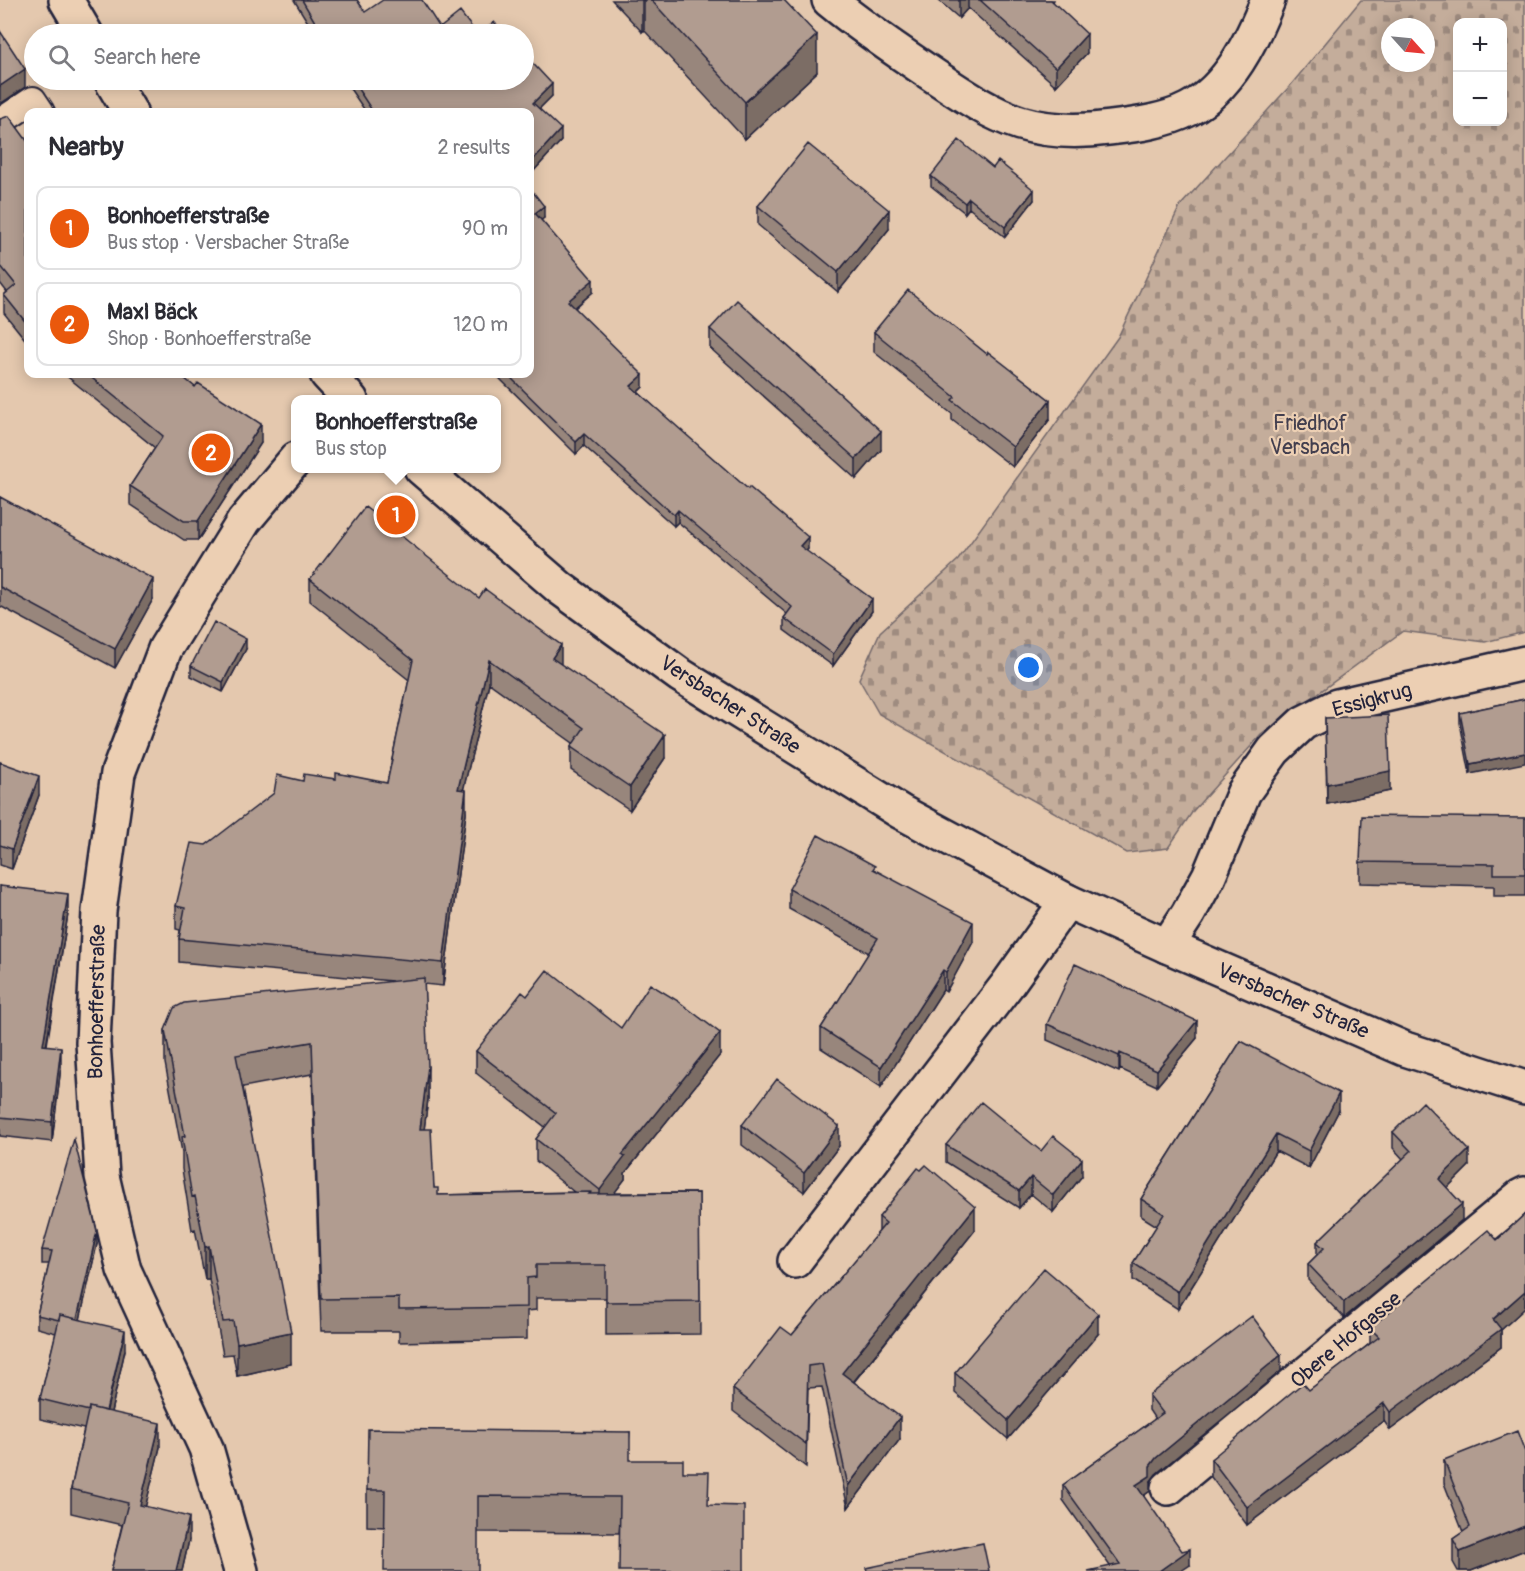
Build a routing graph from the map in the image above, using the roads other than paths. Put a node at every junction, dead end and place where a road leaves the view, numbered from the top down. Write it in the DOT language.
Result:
graph roads {
  1 [pos="66,0"];
  2 [pos="829,0"];
  3 [pos="1268,0"];
  4 [pos="80,24"];
  5 [pos="117,90"];
  6 [pos="38,108"];
  7 [pos="128,108"];
  8 [pos="2,116"];
  9 [pos="291,465"];
  10 [pos="427,473"];
  11 [pos="1525,663"];
  12 [pos="1066,901"];
  13 [pos="1167,946"];
  14 [pos="1525,1088"];
  15 [pos="1525,1194"];
  16 [pos="795,1261"];
  17 [pos="1168,1488"];
  18 [pos="241,1571"];
  1 -- 4 [label="street"];
  2 -- 3 [label="street"];
  5 -- 7 [label="street"];
  6 -- 8 [label="lane"];
  9 -- 18 [label="street, Bonhoefferstraße"];
  10 -- 12 [label="street, Versbacher Straße"];
  11 -- 13 [label="street, Essigkrug"];
  12 -- 13 [label="street, Versbacher Straße"];
  12 -- 16 [label="street"];
  13 -- 14 [label="street, Versbacher Straße"];
  15 -- 17 [label="street, Obere Hofgasse"];
}
